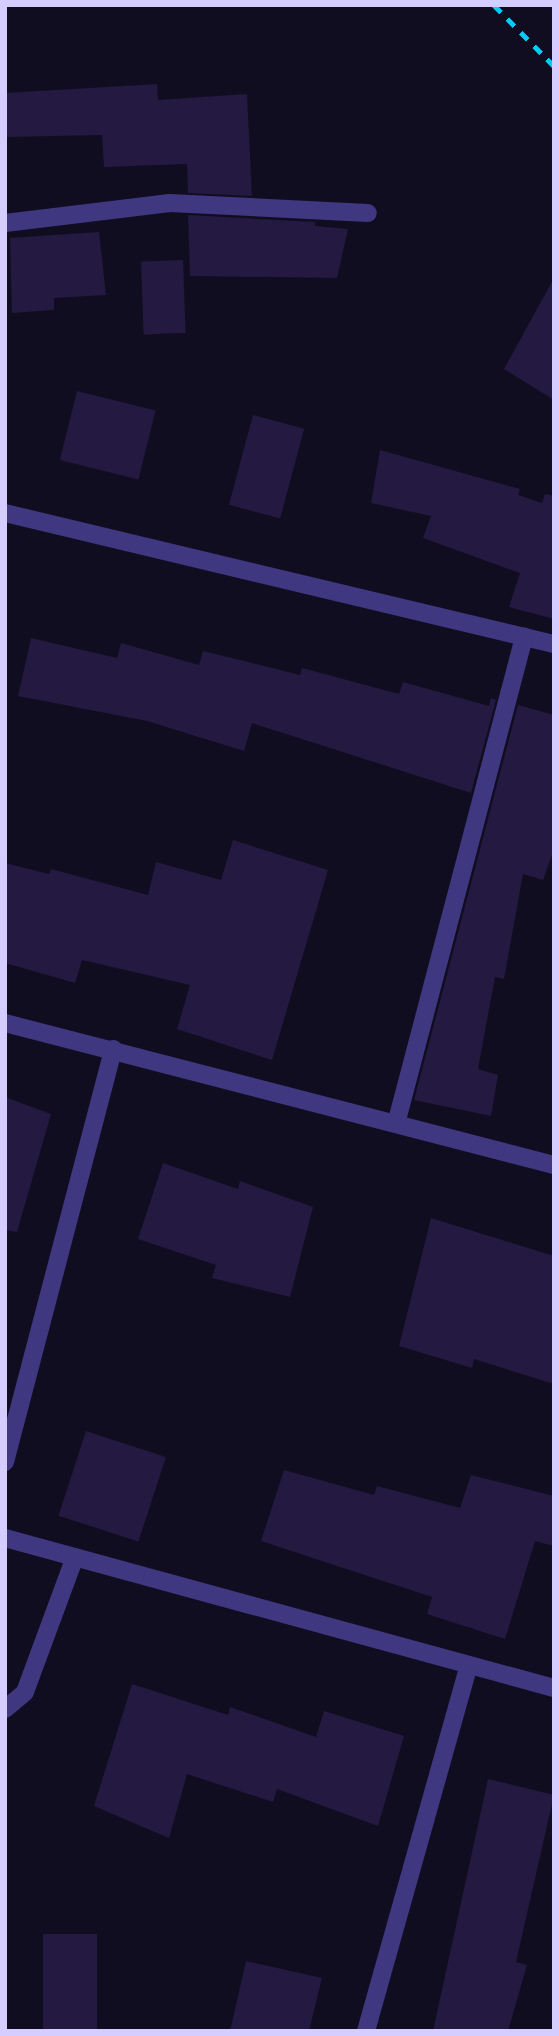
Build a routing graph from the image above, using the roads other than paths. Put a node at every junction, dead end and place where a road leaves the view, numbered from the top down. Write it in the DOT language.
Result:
graph roads {
  1 [pos="368,213"];
  2 [pos="5,223"];
  3 [pos="5,513"];
  4 [pos="524,637"];
  5 [pos="554,644"];
  6 [pos="5,1023"];
  7 [pos="113,1049"];
  8 [pos="396,1124"];
  9 [pos="554,1165"];
  10 [pos="5,1462"];
  11 [pos="5,1538"];
  12 [pos="75,1557"];
  13 [pos="469,1665"];
  14 [pos="554,1688"];
  15 [pos="5,1709"];
  16 [pos="366,2031"];
  1 -- 2 [label="street"];
  3 -- 4 [label="street"];
  4 -- 5 [label="street"];
  4 -- 8 [label="street"];
  6 -- 7 [label="street"];
  7 -- 8 [label="street"];
  7 -- 10 [label="street"];
  8 -- 9 [label="street"];
  11 -- 12 [label="street"];
  12 -- 13 [label="street"];
  12 -- 15 [label="street"];
  13 -- 14 [label="street"];
  13 -- 16 [label="street"];
}
